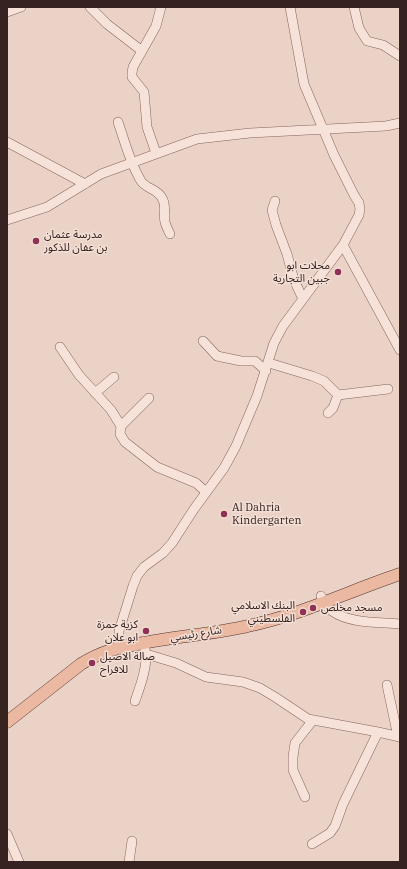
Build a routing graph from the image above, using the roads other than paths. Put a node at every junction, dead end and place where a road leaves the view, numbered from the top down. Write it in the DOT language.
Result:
graph roads {
  1 [pos="21,7"];
  2 [pos="90,7"];
  3 [pos="161,7"];
  4 [pos="290,7"];
  5 [pos="354,7"];
  6 [pos="7,12"];
  7 [pos="142,51"];
  8 [pos="400,56"];
  9 [pos="118,122"];
  10 [pos="400,123"];
  11 [pos="322,129"];
  12 [pos="7,142"];
  13 [pos="156,153"];
  14 [pos="132,162"];
  15 [pos="85,184"];
  16 [pos="275,201"];
  17 [pos="7,220"];
  18 [pos="170,234"];
  19 [pos="343,245"];
  20 [pos="303,299"];
  21 [pos="204,341"];
  22 [pos="60,347"];
  23 [pos="400,350"];
  24 [pos="267,367"];
  25 [pos="114,377"];
  26 [pos="388,389"];
  27 [pos="95,393"];
  28 [pos="338,395"];
  29 [pos="149,398"];
  30 [pos="328,413"];
  31 [pos="121,426"];
  32 [pos="206,492"];
  33 [pos="400,568"];
  34 [pos="400,574"];
  35 [pos="322,599"];
  36 [pos="400,624"];
  37 [pos="120,645"];
  38 [pos="143,645"];
  39 [pos="387,684"];
  40 [pos="135,701"];
  41 [pos="7,714"];
  42 [pos="313,720"];
  43 [pos="7,722"];
  44 [pos="378,732"];
  45 [pos="399,737"];
  46 [pos="305,797"];
  47 [pos="7,834"];
  48 [pos="132,841"];
  49 [pos="312,844"];
  50 [pos="19,862"];
  51 [pos="129,862"];
  1 -- 6 [label="street"];
  2 -- 7 [label="street"];
  3 -- 7 [label="street"];
  4 -- 11 [label="street"];
  5 -- 8 [label="street"];
  7 -- 13 [label="street"];
  9 -- 14 [label="street"];
  10 -- 11 [label="street"];
  11 -- 13 [label="street"];
  11 -- 19 [label="street"];
  12 -- 15 [label="street"];
  13 -- 14 [label="street"];
  14 -- 15 [label="street"];
  14 -- 18 [label="street"];
  15 -- 17 [label="street"];
  16 -- 20 [label="street"];
  19 -- 20 [label="street"];
  19 -- 23 [label="street"];
  20 -- 24 [label="street"];
  21 -- 24 [label="street"];
  22 -- 27 [label="street"];
  24 -- 28 [label="street"];
  24 -- 32 [label="street"];
  25 -- 27 [label="street"];
  26 -- 28 [label="street"];
  27 -- 31 [label="street"];
  28 -- 30 [label="street"];
  29 -- 31 [label="street"];
  31 -- 32 [label="street"];
  32 -- 37 [label="street"];
  33 -- 35 [label="main road, شارع رئيسي"];
  34 -- 35 [label="main road, شارع رئيسي"];
  35 -- 36 [label="street"];
  35 -- 38 [label="main road, شارع رئيسي"];
  37 -- 38 [label="main road, شارع رئيسي"];
  37 -- 41 [label="main road, شارع رئيسي"];
  37 -- 43 [label="main road, شارع رئيسي"];
  38 -- 40 [label="street"];
  38 -- 42 [label="street"];
  39 -- 45 [label="street"];
  42 -- 44 [label="street"];
  42 -- 46 [label="street"];
  44 -- 45 [label="street"];
  44 -- 49 [label="street"];
  47 -- 50 [label="street"];
  48 -- 51 [label="street"];
}
